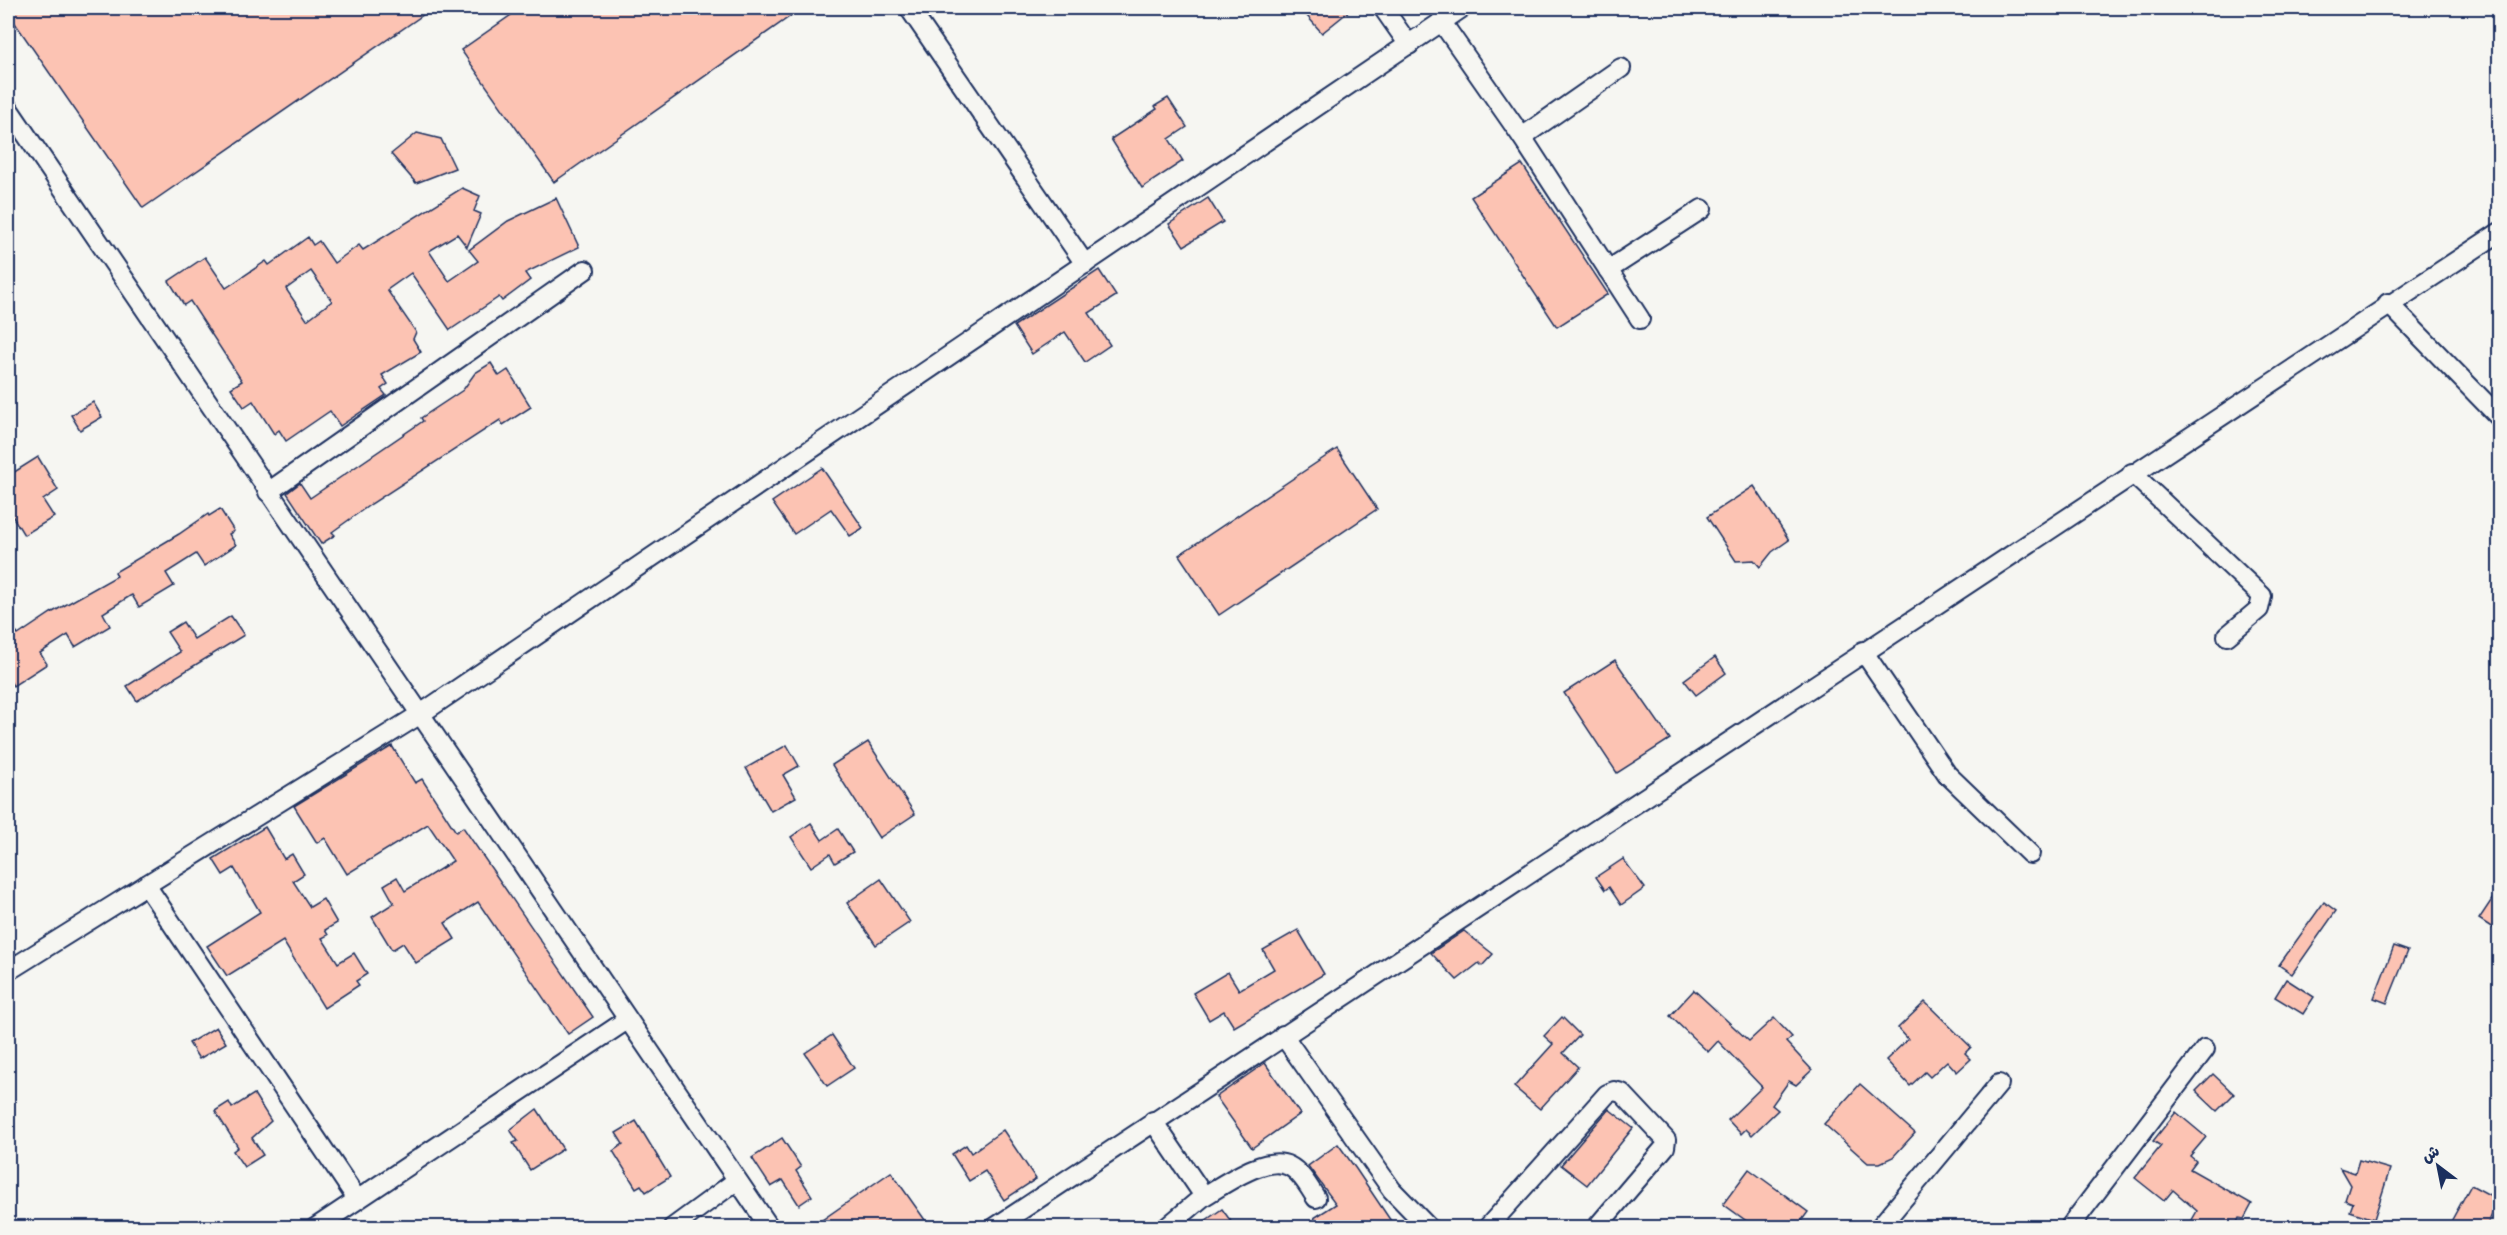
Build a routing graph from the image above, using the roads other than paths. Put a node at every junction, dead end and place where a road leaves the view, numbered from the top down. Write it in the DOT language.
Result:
graph roads {
  1 [pos="909,8"];
  2 [pos="1383,8"];
  3 [pos="1462,8"];
  4 [pos="1441,21"];
  5 [pos="1409,45"];
  6 [pos="1621,68"];
  7 [pos="8,108"];
  8 [pos="1522,137"];
  9 [pos="1702,209"];
  10 [pos="2499,232"];
  11 [pos="1085,264"];
  12 [pos="585,270"];
  13 [pos="1608,270"];
  14 [pos="2388,303"];
  15 [pos="1640,319"];
  16 [pos="2499,418"];
  17 [pos="2132,473"];
  18 [pos="268,492"];
  19 [pos="2228,636"];
  20 [pos="1863,651"];
  21 [pos="419,715"];
  22 [pos="2030,854"];
  23 [pos="146,885"];
  24 [pos="8,971"];
  25 [pos="627,1020"];
  26 [pos="1283,1035"];
  27 [pos="2205,1049"];
  28 [pos="1999,1084"];
  29 [pos="1153,1121"];
  30 [pos="736,1181"];
  31 [pos="1204,1196"];
  32 [pos="1316,1197"];
  33 [pos="357,1199"];
  34 [pos="315,1227"];
  35 [pos="672,1227"];
  36 [pos="770,1227"];
  37 [pos="994,1227"];
  38 [pos="1166,1227"];
  39 [pos="1429,1227"];
  40 [pos="1487,1227"];
  41 [pos="1596,1227"];
  42 [pos="1880,1227"];
  43 [pos="2069,1227"];
  1 -- 11 [label="street"];
  2 -- 5 [label="street"];
  3 -- 4 [label="street"];
  4 -- 5 [label="street"];
  4 -- 8 [label="street"];
  5 -- 11 [label="street"];
  6 -- 8 [label="street"];
  7 -- 18 [label="street"];
  8 -- 13 [label="street"];
  9 -- 13 [label="street"];
  10 -- 14 [label="street"];
  11 -- 21 [label="street"];
  12 -- 18 [label="street"];
  13 -- 15 [label="street"];
  14 -- 16 [label="street"];
  14 -- 17 [label="street"];
  17 -- 19 [label="street"];
  17 -- 20 [label="street"];
  18 -- 21 [label="street"];
  20 -- 22 [label="street"];
  20 -- 26 [label="street"];
  21 -- 23 [label="street"];
  21 -- 25 [label="street"];
  23 -- 24 [label="street"];
  23 -- 33 [label="street"];
  25 -- 30 [label="street"];
  25 -- 33 [label="street"];
  26 -- 29 [label="street"];
  26 -- 39 [label="street"];
  27 -- 43 [label="street"];
  28 -- 42 [label="street"];
  29 -- 31 [label="street"];
  29 -- 37 [label="street"];
  30 -- 35 [label="street"];
  30 -- 36 [label="street"];
  31 -- 32 [label="street"];
  31 -- 38 [label="street"];
  33 -- 34 [label="street"];
  40 -- 41 [label="street"];
}
